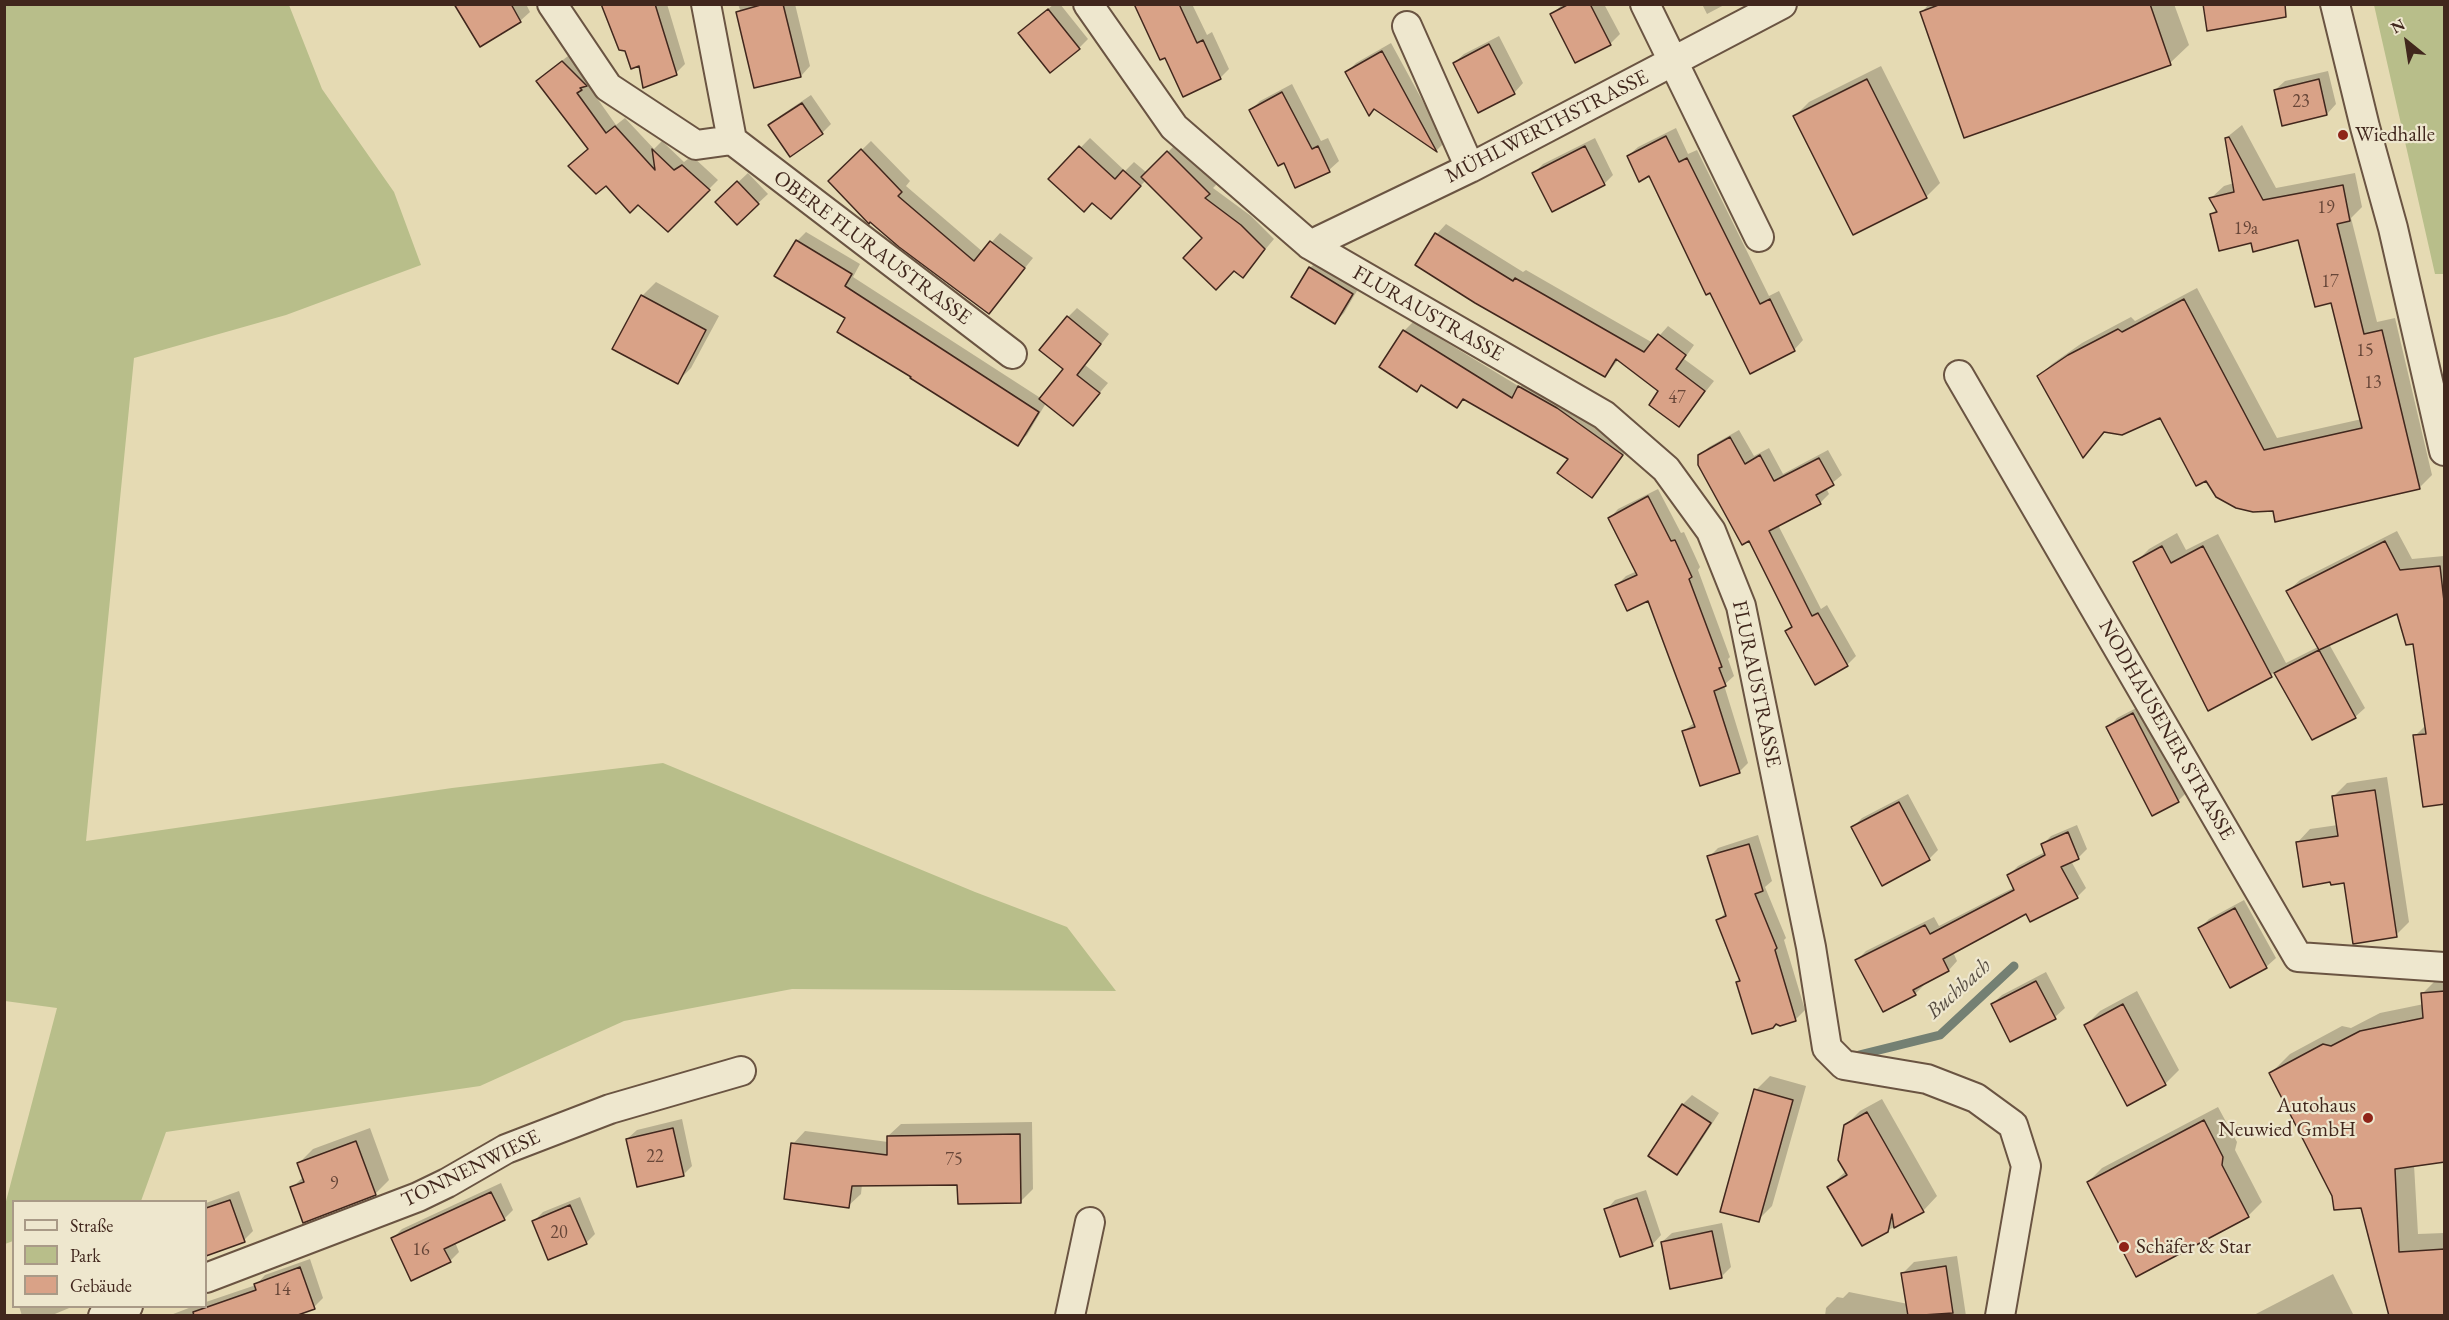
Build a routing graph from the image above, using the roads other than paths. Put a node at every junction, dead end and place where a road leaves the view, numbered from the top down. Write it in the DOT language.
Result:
graph roads {
  1 [pos="552,4"];
  2 [pos="705,4"];
  3 [pos="1088,4"];
  4 [pos="1645,4"];
  5 [pos="1782,4"];
  6 [pos="2335,4"];
  7 [pos="1407,26"];
  8 [pos="1674,60"];
  9 [pos="732,140"];
  10 [pos="1470,168"];
  11 [pos="1759,237"];
  12 [pos="1310,245"];
  13 [pos="1012,354"];
  14 [pos="1959,375"];
  15 [pos="2445,451"];
  16 [pos="2445,967"];
  17 [pos="741,1071"];
  18 [pos="1090,1222"];
  19 [pos="207,1278"];
  20 [pos="123,1308"];
  21 [pos="103,1316"];
  22 [pos="1070,1316"];
  23 [pos="2001,1316"];
  1 -- 9 [label="street"];
  2 -- 9 [label="street"];
  3 -- 12 [label="street, FLURAUSTRASSE"];
  4 -- 8 [label="street"];
  5 -- 8 [label="street, MÜHLWERTHSTRASSE"];
  6 -- 15 [label="street"];
  7 -- 10 [label="street"];
  8 -- 10 [label="street, MÜHLWERTHSTRASSE"];
  8 -- 11 [label="street"];
  9 -- 13 [label="street, OBERE FLURAUSTRASSE"];
  10 -- 12 [label="street, MÜHLWERTHSTRASSE"];
  12 -- 23 [label="street, FLURAUSTRASSE"];
  14 -- 16 [label="street, NODHAUSENER STRASSE"];
  17 -- 19 [label="street, TONNENWIESE"];
  18 -- 22 [label="street"];
  20 -- 21 [label="street"];
}
